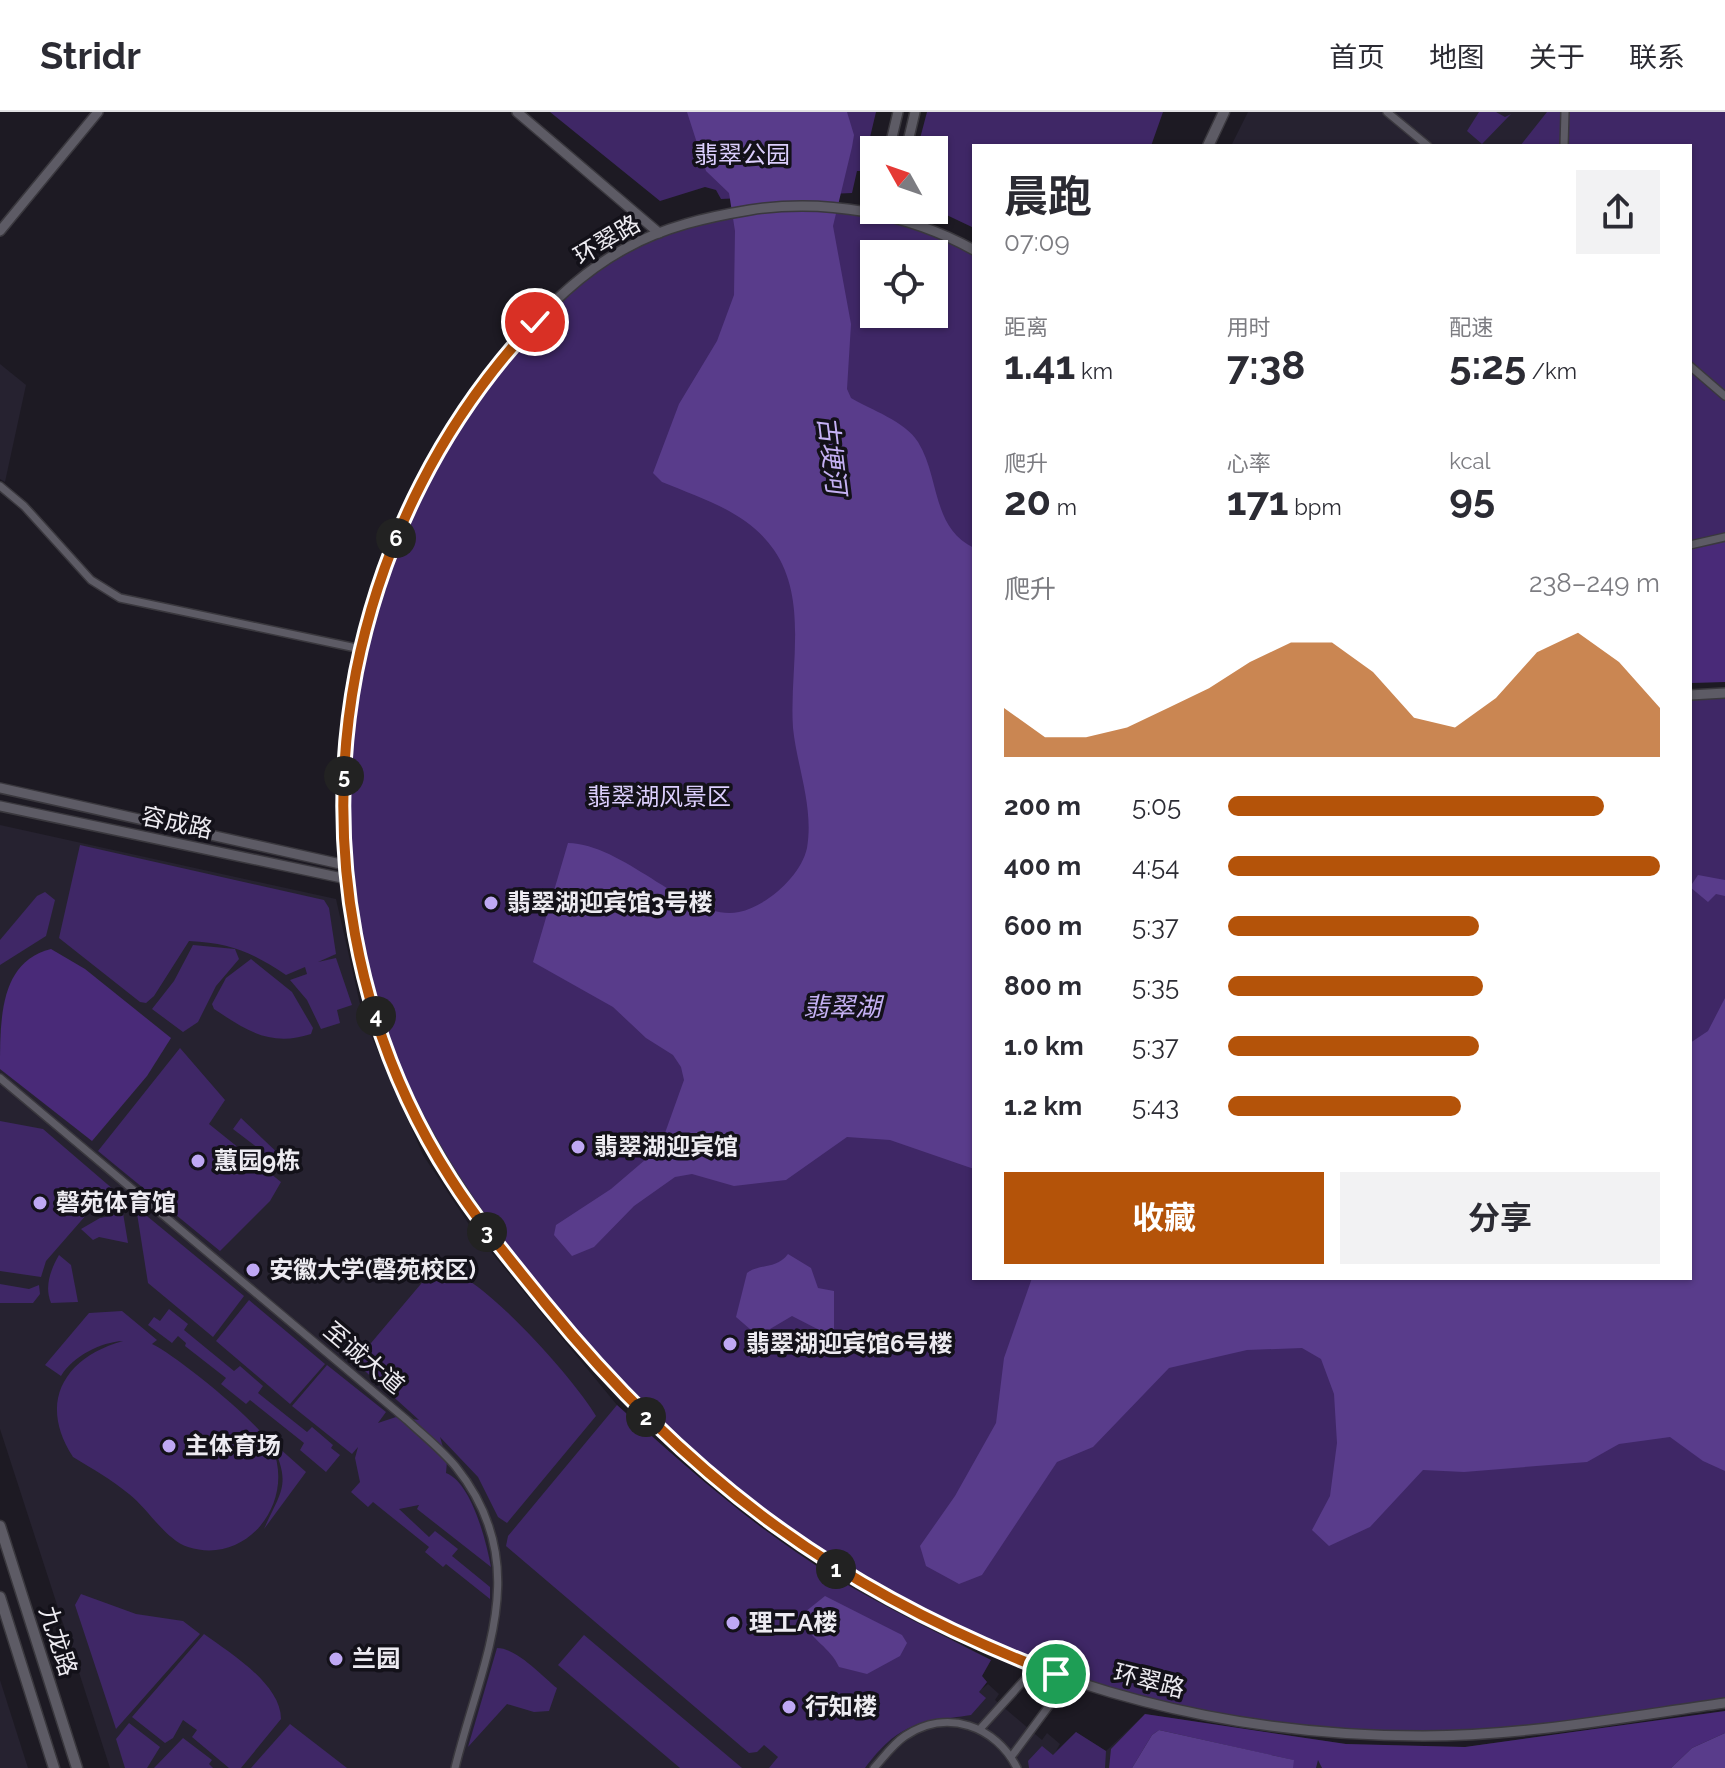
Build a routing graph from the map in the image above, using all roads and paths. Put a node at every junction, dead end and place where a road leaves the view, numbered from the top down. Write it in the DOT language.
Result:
graph roads {
  1 [pos="98,112"];
  2 [pos="517,112"];
  3 [pos="898,112"];
  4 [pos="915,112"];
  5 [pos="1224,112"];
  6 [pos="1230,112"];
  7 [pos="1387,112"];
  8 [pos="1565,112"];
  9 [pos="892,136"];
  10 [pos="909,136"];
  11 [pos="1209,144"];
  12 [pos="1216,144"];
  13 [pos="1426,144"];
  14 [pos="1564,144"];
  15 [pos="860,210"];
  16 [pos="917,224"];
  17 [pos="0,231"];
  18 [pos="659,233"];
  19 [pos="972,249"];
  20 [pos="1692,368"];
  21 [pos="1725,396"];
  22 [pos="0,486"];
  23 [pos="1725,537"];
  24 [pos="1692,545"];
  25 [pos="361,649"];
  26 [pos="1725,693"];
  27 [pos="1692,695"];
  28 [pos="0,788"];
  29 [pos="0,806"];
  30 [pos="345,865"];
  31 [pos="347,879"];
  32 [pos="0,1078"];
  33 [pos="0,1526"];
  34 [pos="0,1597"];
  35 [pos="1036,1667"];
  36 [pos="1069,1679"];
  37 [pos="1725,1703"];
  38 [pos="980,1729"];
  39 [pos="1011,1757"];
  40 [pos="54,1768"];
  41 [pos="77,1768"];
  42 [pos="455,1768"];
  43 [pos="874,1768"];
  44 [pos="1017,1768"];
  1 -- 17 [label="street"];
  2 -- 18 [label="street"];
  3 -- 9 [label="street"];
  4 -- 10 [label="street"];
  5 -- 11 [label="main road"];
  6 -- 12 [label="main road"];
  7 -- 13 [label="street"];
  8 -- 14 [label="street"];
  15 -- 18 [label="street, 环翠路"];
  16 -- 19 [label="street"];
  18 -- 25 [label="street, 环翠路"];
  20 -- 21 [label="street"];
  22 -- 25 [label="street"];
  23 -- 24 [label="street"];
  25 -- 30 [label="street, 环翠路"];
  26 -- 27 [label="street"];
  28 -- 30 [label="street, 容成路"];
  29 -- 31 [label="street, 容成路"];
  30 -- 31 [label="street, 环翠路"];
  31 -- 35 [label="street, 环翠路"];
  32 -- 42 [label="street, 至诚大道"];
  33 -- 41 [label="main road, 九龙路"];
  34 -- 40 [label="main road, 九龙路"];
  35 -- 36 [label="street, 环翠路"];
  35 -- 38 [label="street"];
  36 -- 37 [label="street, 环翠路"];
  36 -- 39 [label="street"];
  38 -- 39 [label="street"];
  38 -- 43 [label="street"];
  39 -- 44 [label="street"];
}
